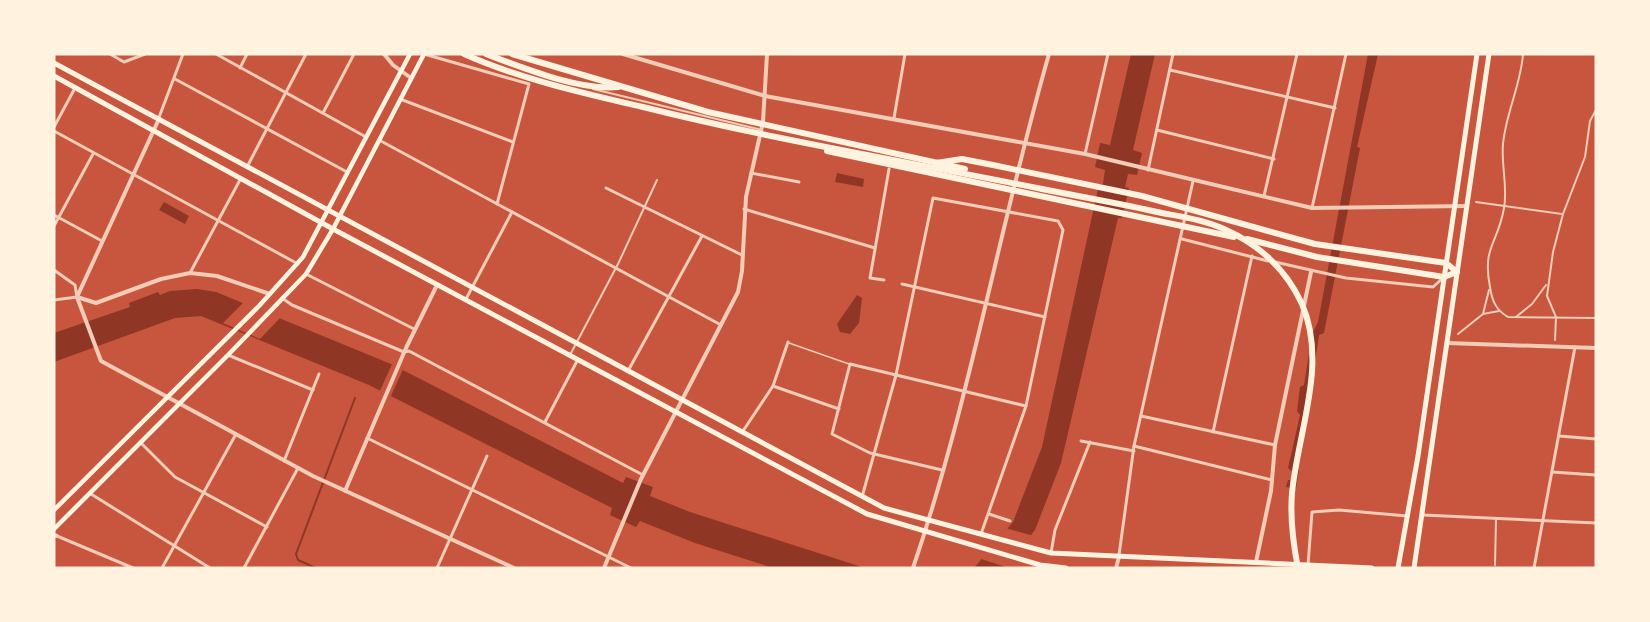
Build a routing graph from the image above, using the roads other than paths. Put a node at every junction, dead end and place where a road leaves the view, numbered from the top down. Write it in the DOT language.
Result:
graph roads {
  1 [pos="110,54"];
  2 [pos="145,54"];
  3 [pos="183,54"];
  4 [pos="216,54"];
  5 [pos="247,54"];
  6 [pos="306,54"];
  7 [pos="354,54"];
  8 [pos="384,54"];
  9 [pos="410,54"];
  10 [pos="424,54"];
  11 [pos="464,54"];
  12 [pos="486,54"];
  13 [pos="512,54"];
  14 [pos="623,54"];
  15 [pos="767,54"];
  16 [pos="905,54"];
  17 [pos="1050,54"];
  18 [pos="1108,54"];
  19 [pos="1173,54"];
  20 [pos="1298,54"];
  21 [pos="1346,54"];
  22 [pos="1477,54"];
  23 [pos="1489,54"];
  24 [pos="1523,54"];
  25 [pos="54,63"];
  26 [pos="506,64"];
  27 [pos="240,68"];
  28 [pos="1170,70"];
  29 [pos="400,71"];
  30 [pos="54,76"];
  31 [pos="411,78"];
  32 [pos="175,79"];
  33 [pos="621,87"];
  34 [pos="75,88"];
  35 [pos="286,93"];
  36 [pos="765,96"];
  37 [pos="1288,97"];
  38 [pos="400,99"];
  39 [pos="1335,108"];
  40 [pos="1596,110"];
  41 [pos="323,113"];
  42 [pos="894,118"];
  43 [pos="158,121"];
  44 [pos="54,129"];
  45 [pos="267,129"];
  46 [pos="762,130"];
  47 [pos="1157,130"];
  48 [pos="153,131"];
  49 [pos="366,137"];
  50 [pos="379,140"];
  51 [pos="513,142"];
  52 [pos="1024,143"];
  53 [pos="813,146"];
  54 [pos="94,153"];
  55 [pos="1085,154"];
  56 [pos="1274,159"];
  57 [pos="936,163"];
  58 [pos="246,168"];
  59 [pos="889,169"];
  60 [pos="1148,170"];
  61 [pos="347,172"];
  62 [pos="751,173"];
  63 [pos="133,174"];
  64 [pos="241,178"];
  65 [pos="657,180"];
  66 [pos="1193,181"];
  67 [pos="799,182"];
  68 [pos="606,188"];
  69 [pos="1264,196"];
  70 [pos="1476,202"];
  71 [pos="497,204"];
  72 [pos="1454,204"];
  73 [pos="1467,206"];
  74 [pos="1505,206"];
  75 [pos="645,207"];
  76 [pos="1312,208"];
  77 [pos="744,209"];
  78 [pos="327,211"];
  79 [pos="512,212"];
  80 [pos="1008,212"];
  81 [pos="1563,214"];
  82 [pos="54,215"];
  83 [pos="59,218"];
  84 [pos="339,218"];
  85 [pos="217,221"];
  86 [pos="321,222"];
  87 [pos="54,226"];
  88 [pos="333,229"];
  89 [pos="702,236"];
  90 [pos="1181,239"];
  91 [pos="102,242"];
  92 [pos="875,248"];
  93 [pos="742,255"];
  94 [pos="1252,256"];
  95 [pos="1446,263"];
  96 [pos="298,264"];
  97 [pos="616,267"];
  98 [pos="54,270"];
  99 [pos="1311,272"];
  100 [pos="1457,272"];
  101 [pos="190,273"];
  102 [pos="306,274"];
  103 [pos="1444,277"];
  104 [pos="884,280"];
  105 [pos="1548,282"];
  106 [pos="1489,283"];
  107 [pos="437,284"];
  108 [pos="902,284"];
  109 [pos="915,287"];
  110 [pos="472,288"];
  111 [pos="270,294"];
  112 [pos="669,296"];
  113 [pos="77,297"];
  114 [pos="282,298"];
  115 [pos="466,299"];
  116 [pos="54,300"];
  117 [pos="984,304"];
  118 [pos="1500,311"];
  119 [pos="1483,314"];
  120 [pos="1045,317"];
  121 [pos="1556,317"];
  122 [pos="1514,318"];
  123 [pos="1596,318"];
  124 [pos="722,326"];
  125 [pos="414,329"];
  126 [pos="1458,334"];
  127 [pos="1555,340"];
  128 [pos="788,342"];
  129 [pos="1445,343"];
  130 [pos="575,344"];
  131 [pos="1575,347"];
  132 [pos="1596,348"];
  133 [pos="404,352"];
  134 [pos="570,355"];
  135 [pos="228,356"];
  136 [pos="578,359"];
  137 [pos="850,364"];
  138 [pos="627,372"];
  139 [pos="319,374"];
  140 [pos="896,375"];
  141 [pos="773,386"];
  142 [pos="313,390"];
  143 [pos="962,391"];
  144 [pos="167,396"];
  145 [pos="682,402"];
  146 [pos="181,403"];
  147 [pos="1026,406"];
  148 [pos="839,409"];
  149 [pos="677,412"];
  150 [pos="1141,416"];
  151 [pos="545,422"];
  152 [pos="1213,432"];
  153 [pos="741,433"];
  154 [pos="236,434"];
  155 [pos="1559,436"];
  156 [pos="367,438"];
  157 [pos="1596,439"];
  158 [pos="1081,441"];
  159 [pos="1090,442"];
  160 [pos="141,443"];
  161 [pos="1275,445"];
  162 [pos="1134,446"];
  163 [pos="1134,451"];
  164 [pos="876,454"];
  165 [pos="487,456"];
  166 [pos="284,461"];
  167 [pos="298,468"];
  168 [pos="942,470"];
  169 [pos="1552,472"];
  170 [pos="1596,475"];
  171 [pos="642,477"];
  172 [pos="1272,480"];
  173 [pos="472,489"];
  174 [pos="345,491"];
  175 [pos="205,493"];
  176 [pos="91,494"];
  177 [pos="862,499"];
  178 [pos="54,510"];
  179 [pos="989,514"];
  180 [pos="1421,515"];
  181 [pos="1408,516"];
  182 [pos="1496,519"];
  183 [pos="928,521"];
  184 [pos="1010,521"];
  185 [pos="1543,521"];
  186 [pos="1596,523"];
  187 [pos="267,527"];
  188 [pos="54,529"];
  189 [pos="925,532"];
  190 [pos="981,534"];
  191 [pos="55,535"];
  192 [pos="450,539"];
  193 [pos="176,547"];
  194 [pos="1051,554"];
  195 [pos="609,556"];
  196 [pos="1119,557"];
  197 [pos="1256,562"];
  198 [pos="1308,565"];
  199 [pos="1495,565"];
  200 [pos="133,568"];
  201 [pos="162,568"];
  202 [pos="210,568"];
  203 [pos="244,568"];
  204 [pos="437,568"];
  205 [pos="514,568"];
  206 [pos="604,568"];
  207 [pos="631,568"];
  208 [pos="913,568"];
  209 [pos="1066,568"];
  210 [pos="1116,568"];
  211 [pos="1299,568"];
  212 [pos="1372,568"];
  213 [pos="1398,568"];
  214 [pos="1414,568"];
  215 [pos="1534,568"];
  1 -- 2 [label="street"];
  3 -- 32 [label="street"];
  4 -- 27 [label="street"];
  5 -- 27 [label="street"];
  6 -- 35 [label="street"];
  7 -- 41 [label="street"];
  8 -- 29 [label="street"];
  9 -- 29 [label="main road"];
  10 -- 31 [label="main road"];
  10 -- 51 [label="street"];
  11 -- 53 [label="highway"];
  12 -- 33 [label="highway"];
  13 -- 33 [label="highway"];
  14 -- 36 [label="street"];
  15 -- 36 [label="street"];
  16 -- 42 [label="street"];
  17 -- 52 [label="street"];
  18 -- 55 [label="street"];
  19 -- 28 [label="street"];
  20 -- 37 [label="street"];
  21 -- 39 [label="street"];
  22 -- 72 [label="main road"];
  23 -- 73 [label="main road"];
  24 -- 74 [label="street"];
  25 -- 43 [label="main road"];
  26 -- 46 [label="street"];
  27 -- 35 [label="street"];
  28 -- 37 [label="street"];
  28 -- 47 [label="street"];
  29 -- 31 [label="street"];
  29 -- 49 [label="main road"];
  30 -- 34 [label="main road"];
  31 -- 38 [label="main road"];
  32 -- 43 [label="street"];
  32 -- 45 [label="street"];
  33 -- 57 [label="highway"];
  34 -- 44 [label="street"];
  34 -- 48 [label="main road"];
  35 -- 41 [label="street"];
  35 -- 45 [label="street"];
  36 -- 42 [label="street"];
  36 -- 46 [label="street"];
  37 -- 39 [label="street"];
  37 -- 56 [label="street"];
  38 -- 50 [label="main road"];
  38 -- 51 [label="street"];
  39 -- 76 [label="street"];
  40 -- 81 [label="street"];
  41 -- 49 [label="street"];
  42 -- 52 [label="street"];
  43 -- 48 [label="street"];
  43 -- 58 [label="main road"];
  44 -- 54 [label="street"];
  45 -- 58 [label="street"];
  45 -- 61 [label="street"];
  46 -- 62 [label="street"];
  47 -- 56 [label="street"];
  47 -- 60 [label="street"];
  48 -- 63 [label="street"];
  48 -- 64 [label="main road"];
  49 -- 61 [label="main road"];
  50 -- 71 [label="street"];
  50 -- 84 [label="main road"];
  51 -- 71 [label="street"];
  52 -- 55 [label="street"];
  52 -- 80 [label="street"];
  53 -- 103 [label="highway"];
  53 -- 211 [label="highway"];
  54 -- 63 [label="street"];
  54 -- 83 [label="street"];
  55 -- 60 [label="street"];
  56 -- 69 [label="street"];
  57 -- 95 [label="highway"];
  57 -- 211 [label="highway"];
  58 -- 78 [label="main road"];
  59 -- 92 [label="street"];
  60 -- 66 [label="street"];
  61 -- 78 [label="main road"];
  62 -- 67 [label="street"];
  62 -- 77 [label="street"];
  63 -- 85 [label="street"];
  63 -- 91 [label="street"];
  64 -- 85 [label="street"];
  64 -- 86 [label="main road"];
  65 -- 75 [label="street"];
  66 -- 69 [label="street"];
  66 -- 90 [label="street"];
  68 -- 75 [label="street"];
  69 -- 76 [label="street"];
  70 -- 74 [label="street"];
  71 -- 79 [label="street"];
  72 -- 73 [label="street"];
  72 -- 76 [label="street"];
  72 -- 95 [label="main road"];
  73 -- 100 [label="main road"];
  74 -- 81 [label="street"];
  74 -- 106 [label="street"];
  75 -- 89 [label="street"];
  75 -- 97 [label="street"];
  77 -- 92 [label="street"];
  77 -- 93 [label="street"];
  78 -- 84 [label="main road"];
  78 -- 86 [label="main road"];
  79 -- 97 [label="street"];
  79 -- 110 [label="street"];
  80 -- 109 [label="street"];
  80 -- 117 [label="street"];
  80 -- 120 [label="street"];
  81 -- 105 [label="street"];
  82 -- 83 [label="street"];
  83 -- 87 [label="street"];
  83 -- 91 [label="street"];
  84 -- 88 [label="main road"];
  84 -- 110 [label="main road"];
  85 -- 96 [label="street"];
  85 -- 101 [label="street"];
  86 -- 88 [label="main road"];
  86 -- 96 [label="main road"];
  88 -- 102 [label="main road"];
  88 -- 107 [label="main road"];
  89 -- 93 [label="street"];
  89 -- 112 [label="street"];
  90 -- 94 [label="street"];
  90 -- 150 [label="street"];
  91 -- 113 [label="street"];
  92 -- 104 [label="street"];
  93 -- 124 [label="street"];
  94 -- 99 [label="street"];
  94 -- 152 [label="street"];
  95 -- 100 [label="highway"];
  95 -- 103 [label="main road"];
  96 -- 111 [label="main road"];
  97 -- 112 [label="street"];
  97 -- 130 [label="street"];
  98 -- 113 [label="street"];
  99 -- 103 [label="street"];
  99 -- 161 [label="street"];
  100 -- 103 [label="highway"];
  100 -- 129 [label="main road"];
  101 -- 111 [label="street"];
  101 -- 113 [label="street"];
  102 -- 114 [label="main road"];
  102 -- 125 [label="street"];
  103 -- 181 [label="main road"];
  105 -- 121 [label="street"];
  105 -- 122 [label="street"];
  106 -- 118 [label="street"];
  106 -- 119 [label="street"];
  107 -- 115 [label="main road"];
  107 -- 125 [label="street"];
  108 -- 109 [label="street"];
  109 -- 117 [label="street"];
  109 -- 140 [label="street"];
  110 -- 115 [label="street"];
  110 -- 130 [label="main road"];
  111 -- 144 [label="main road"];
  112 -- 124 [label="street"];
  112 -- 138 [label="street"];
  113 -- 116 [label="street"];
  113 -- 144 [label="street"];
  114 -- 133 [label="street"];
  114 -- 135 [label="main road"];
  115 -- 134 [label="main road"];
  117 -- 120 [label="street"];
  117 -- 143 [label="street"];
  118 -- 119 [label="street"];
  118 -- 122 [label="street"];
  119 -- 126 [label="street"];
  120 -- 147 [label="street"];
  121 -- 122 [label="street"];
  121 -- 123 [label="street"];
  121 -- 127 [label="street"];
  124 -- 145 [label="street"];
  125 -- 133 [label="street"];
  128 -- 137 [label="lane"];
  128 -- 141 [label="street"];
  129 -- 131 [label="street"];
  129 -- 180 [label="main road"];
  130 -- 134 [label="street"];
  130 -- 138 [label="main road"];
  131 -- 132 [label="street"];
  131 -- 155 [label="street"];
  133 -- 151 [label="street"];
  133 -- 156 [label="street"];
  134 -- 136 [label="main road"];
  135 -- 142 [label="street"];
  135 -- 146 [label="main road"];
  136 -- 149 [label="main road"];
  136 -- 151 [label="street"];
  137 -- 140 [label="street"];
  137 -- 148 [label="street"];
  138 -- 145 [label="main road"];
  139 -- 142 [label="street"];
  140 -- 143 [label="street"];
  140 -- 164 [label="street"];
  141 -- 148 [label="street"];
  141 -- 153 [label="street"];
  142 -- 166 [label="street"];
  143 -- 147 [label="street"];
  143 -- 168 [label="street"];
  144 -- 146 [label="street"];
  144 -- 178 [label="main road"];
  145 -- 149 [label="street"];
  145 -- 153 [label="main road"];
  146 -- 154 [label="street"];
  146 -- 160 [label="main road"];
  147 -- 179 [label="street"];
  148 -- 164 [label="street"];
  149 -- 171 [label="street"];
  149 -- 189 [label="main road"];
  150 -- 152 [label="street"];
  150 -- 162 [label="street"];
  151 -- 171 [label="street"];
  152 -- 161 [label="street"];
  153 -- 177 [label="main road"];
  154 -- 166 [label="street"];
  154 -- 175 [label="street"];
  155 -- 157 [label="street"];
  155 -- 169 [label="street"];
  156 -- 173 [label="street"];
  156 -- 174 [label="street"];
  158 -- 159 [label="street"];
  159 -- 163 [label="street"];
  159 -- 194 [label="street"];
  160 -- 175 [label="street"];
  160 -- 176 [label="main road"];
  161 -- 172 [label="street"];
  162 -- 163 [label="street"];
  162 -- 172 [label="street"];
  163 -- 196 [label="street"];
  164 -- 168 [label="street"];
  164 -- 177 [label="street"];
  165 -- 173 [label="street"];
  166 -- 167 [label="street"];
  167 -- 174 [label="street"];
  167 -- 187 [label="street"];
  168 -- 183 [label="street"];
  169 -- 170 [label="street"];
  169 -- 185 [label="street"];
  171 -- 195 [label="street"];
  172 -- 197 [label="street"];
  173 -- 192 [label="street"];
  173 -- 195 [label="street"];
  174 -- 192 [label="street"];
  175 -- 187 [label="street"];
  175 -- 193 [label="street"];
  176 -- 188 [label="main road"];
  176 -- 193 [label="street"];
  177 -- 183 [label="main road"];
  179 -- 184 [label="street"];
  179 -- 190 [label="street"];
  180 -- 182 [label="street"];
  180 -- 214 [label="main road"];
  181 -- 198 [label="street"];
  181 -- 213 [label="main road"];
  182 -- 185 [label="street"];
  182 -- 199 [label="street"];
  183 -- 189 [label="street"];
  183 -- 190 [label="main road"];
  185 -- 186 [label="street"];
  185 -- 215 [label="street"];
  187 -- 203 [label="street"];
  189 -- 208 [label="street"];
  189 -- 209 [label="main road"];
  190 -- 194 [label="main road"];
  191 -- 200 [label="street"];
  192 -- 204 [label="street"];
  192 -- 205 [label="street"];
  193 -- 201 [label="street"];
  193 -- 202 [label="street"];
  194 -- 196 [label="main road"];
  195 -- 206 [label="street"];
  195 -- 207 [label="street"];
  196 -- 197 [label="main road"];
  196 -- 210 [label="street"];
  197 -- 198 [label="main road"];
  198 -- 212 [label="main road"];
}
